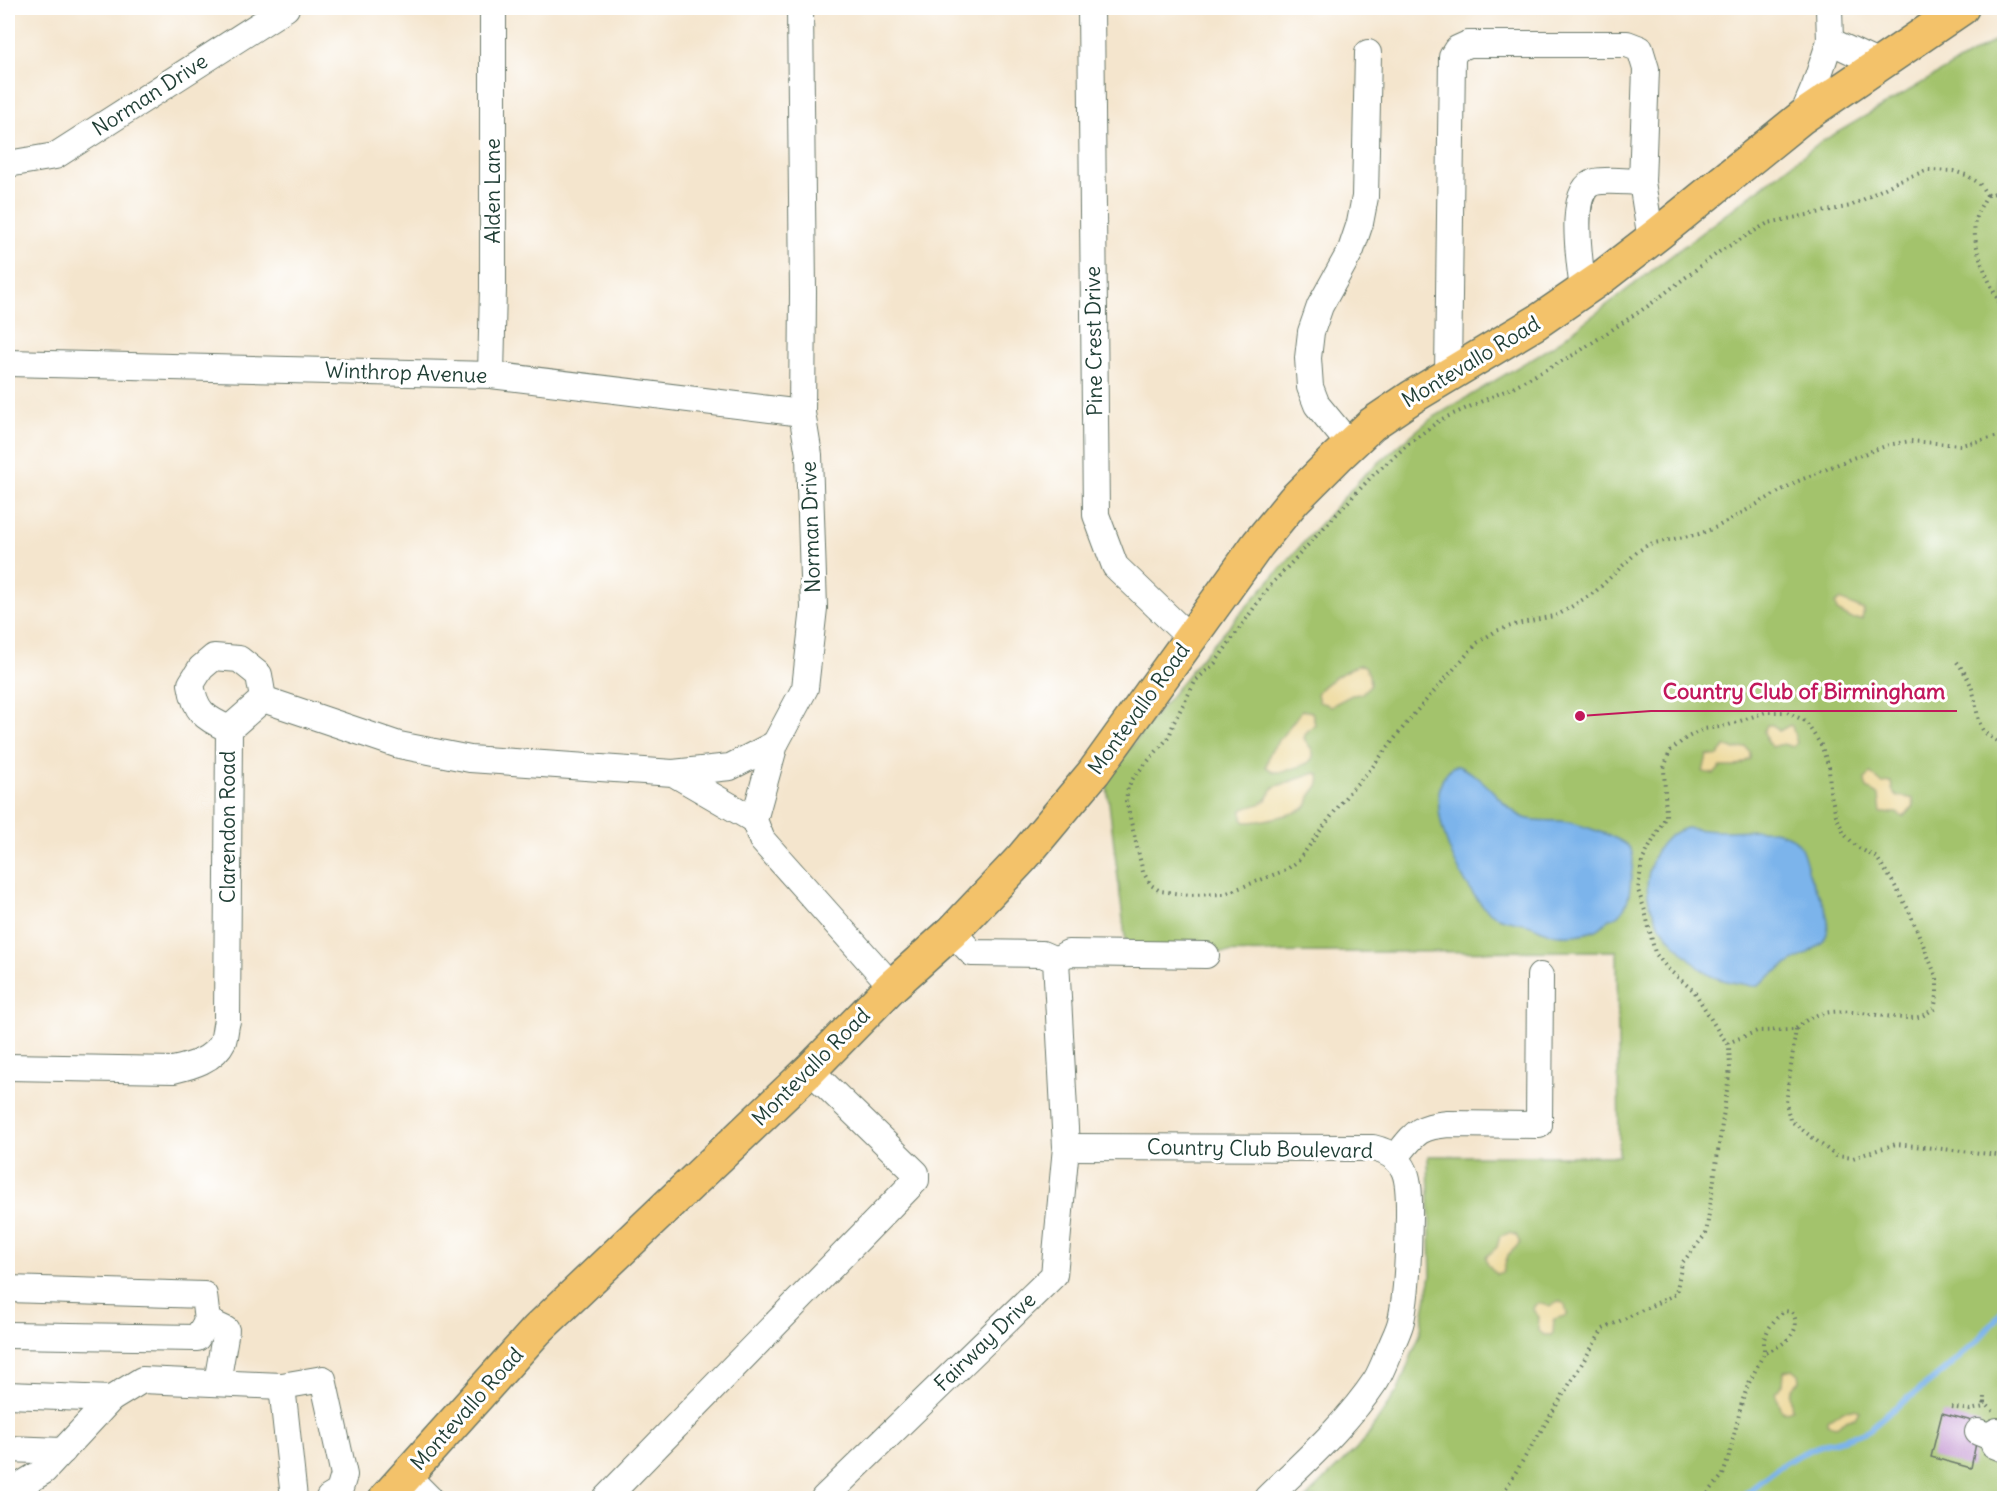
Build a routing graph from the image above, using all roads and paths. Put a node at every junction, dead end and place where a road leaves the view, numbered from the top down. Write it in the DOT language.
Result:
graph roads {
  1 [pos="286,8"];
  2 [pos="493,8"];
  3 [pos="800,8"];
  4 [pos="1091,8"];
  5 [pos="1828,8"];
  6 [pos="1962,8"];
  7 [pos="1830,41"];
  8 [pos="1368,53"];
  9 [pos="1879,64"];
  10 [pos="1802,117"];
  11 [pos="8,164"];
  12 [pos="1642,182"];
  13 [pos="2004,191"];
  14 [pos="1987,195"];
  15 [pos="1651,240"];
  16 [pos="1583,291"];
  17 [pos="2004,312"];
  18 [pos="8,363"];
  19 [pos="491,375"];
  20 [pos="1448,375"];
  21 [pos="802,413"];
  22 [pos="2004,435"];
  23 [pos="1350,445"];
  24 [pos="1190,638"];
  25 [pos="1957,662"];
  26 [pos="263,699"];
  27 [pos="229,729"];
  28 [pos="775,744"];
  29 [pos="2004,749"];
  30 [pos="674,773"];
  31 [pos="754,820"];
  32 [pos="952,932"];
  33 [pos="1206,955"];
  34 [pos="1056,960"];
  35 [pos="1540,976"];
  36 [pos="892,986"];
  37 [pos="1796,1029"];
  38 [pos="1728,1043"];
  39 [pos="8,1067"];
  40 [pos="810,1070"];
  41 [pos="1066,1147"];
  42 [pos="1395,1158"];
  43 [pos="2004,1159"];
  44 [pos="8,1289"];
  45 [pos="202,1330"];
  46 [pos="8,1335"];
  47 [pos="1764,1353"];
  48 [pos="217,1383"];
  49 [pos="282,1386"];
  50 [pos="8,1395"];
  51 [pos="111,1399"];
  52 [pos="1978,1432"];
  53 [pos="8,1449"];
  54 [pos="2004,1449"];
  55 [pos="63,1451"];
  56 [pos="396,1487"];
  57 [pos="8,1493"];
  58 [pos="294,1498"];
  59 [pos="329,1498"];
  60 [pos="429,1498"];
  61 [pos="606,1498"];
  62 [pos="824,1498"];
  63 [pos="1267,1498"];
  64 [pos="1500,1498"];
  65 [pos="1704,1498"];
  1 -- 11 [label="street, Norman Drive"];
  2 -- 19 [label="street, Alden Lane"];
  3 -- 21 [label="street, Norman Drive"];
  4 -- 24 [label="street, Pine Crest Drive"];
  5 -- 7 [label="street"];
  6 -- 9 [label="main road, Montevallo Road"];
  7 -- 9 [label="street"];
  7 -- 10 [label="street"];
  8 -- 23 [label="street"];
  9 -- 10 [label="main road, Montevallo Road"];
  10 -- 15 [label="main road, Montevallo Road"];
  12 -- 15 [label="street"];
  12 -- 16 [label="street"];
  12 -- 20 [label="street"];
  13 -- 14 [label="path"];
  14 -- 17 [label="path"];
  14 -- 22 [label="path"];
  15 -- 16 [label="main road, Montevallo Road"];
  16 -- 20 [label="main road, Montevallo Road"];
  18 -- 19 [label="street, Winthrop Avenue"];
  19 -- 21 [label="street, Winthrop Avenue"];
  20 -- 23 [label="main road, Montevallo Road"];
  21 -- 28 [label="street, Norman Drive"];
  23 -- 24 [label="main road, Montevallo Road"];
  24 -- 32 [label="main road, Montevallo Road"];
  25 -- 29 [label="path"];
  26 -- 27 [label="street, Clarendon Road"];
  26 -- 27 [label="street"];
  26 -- 30 [label="street"];
  27 -- 39 [label="street, Clarendon Road"];
  28 -- 30 [label="street"];
  28 -- 31 [label="street, Norman Drive"];
  30 -- 31 [label="street"];
  31 -- 36 [label="street"];
  32 -- 34 [label="street"];
  32 -- 36 [label="main road, Montevallo Road"];
  33 -- 34 [label="street"];
  34 -- 41 [label="street"];
  35 -- 42 [label="street"];
  36 -- 40 [label="main road, Montevallo Road"];
  37 -- 38 [label="path"];
  37 -- 38 [label="path"];
  37 -- 43 [label="path"];
  38 -- 64 [label="path"];
  40 -- 56 [label="main road, Montevallo Road"];
  40 -- 61 [label="street"];
  41 -- 42 [label="street, Country Club Boulevard"];
  41 -- 62 [label="street, Fairway Drive"];
  42 -- 63 [label="street, Country Club Boulevard"];
  44 -- 45 [label="street"];
  45 -- 46 [label="street"];
  45 -- 48 [label="street"];
  47 -- 47 [label="path"];
  47 -- 65 [label="path"];
  48 -- 49 [label="street"];
  48 -- 51 [label="street"];
  49 -- 58 [label="street"];
  49 -- 59 [label="street"];
  50 -- 51 [label="street"];
  51 -- 55 [label="street"];
  52 -- 54 [label="street"];
  53 -- 55 [label="street"];
  55 -- 57 [label="street"];
  56 -- 60 [label="street"];
}
